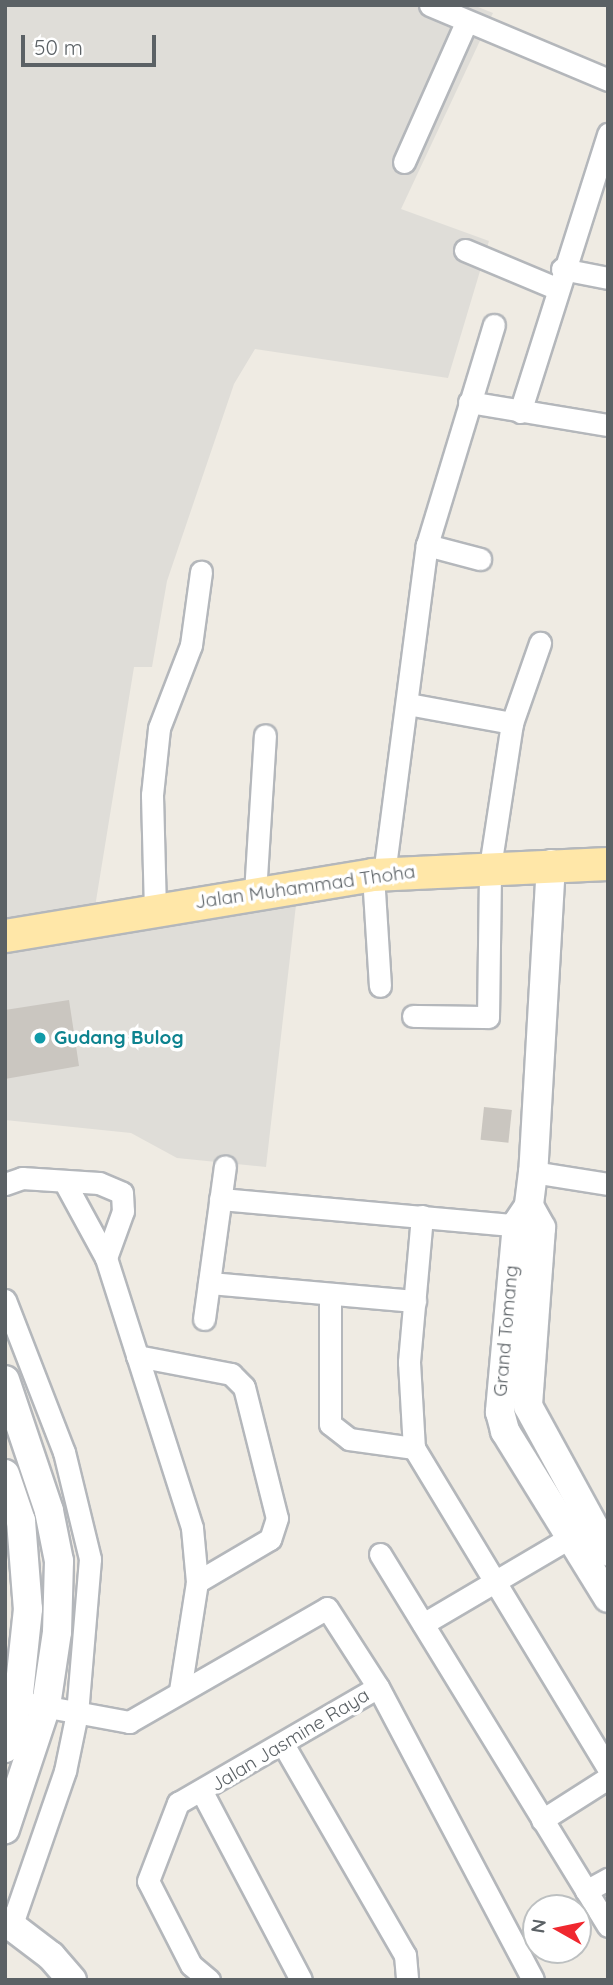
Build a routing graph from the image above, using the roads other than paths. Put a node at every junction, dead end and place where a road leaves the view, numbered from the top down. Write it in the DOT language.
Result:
graph roads {
  1 [pos="429,5"];
  2 [pos="466,23"];
  3 [pos="608,80"];
  4 [pos="608,134"];
  5 [pos="404,162"];
  6 [pos="465,250"];
  7 [pos="608,278"];
  8 [pos="559,279"];
  9 [pos="494,324"];
  10 [pos="469,402"];
  11 [pos="520,412"];
  12 [pos="608,425"];
  13 [pos="427,545"];
  14 [pos="480,559"];
  15 [pos="201,572"];
  16 [pos="540,643"];
  17 [pos="408,704"];
  18 [pos="512,723"];
  19 [pos="265,735"];
  20 [pos="551,864"];
  21 [pos="608,864"];
  22 [pos="490,867"];
  23 [pos="379,874"];
  24 [pos="255,893"];
  25 [pos="155,910"];
  26 [pos="5,936"];
  27 [pos="380,986"];
  28 [pos="413,1016"];
  29 [pos="225,1166"];
  30 [pos="533,1172"];
  31 [pos="64,1181"];
  32 [pos="5,1184"];
  33 [pos="608,1184"];
  34 [pos="220,1199"];
  35 [pos="422,1216"];
  36 [pos="529,1219"];
  37 [pos="106,1258"];
  38 [pos="209,1283"];
  39 [pos="330,1297"];
  40 [pos="5,1300"];
  41 [pos="415,1301"];
  42 [pos="204,1319"];
  43 [pos="138,1356"];
  44 [pos="37,1377"];
  45 [pos="7,1384"];
  46 [pos="414,1448"];
  47 [pos="5,1474"];
  48 [pos="49,1511"];
  49 [pos="13,1523"];
  50 [pos="595,1538"];
  51 [pos="380,1554"];
  52 [pos="90,1559"];
  53 [pos="59,1561"];
  54 [pos="494,1581"];
  55 [pos="197,1582"];
  56 [pos="608,1598"];
  57 [pos="423,1624"];
  58 [pos="378,1687"];
  59 [pos="180,1691"];
  60 [pos="32,1704"];
  61 [pos="77,1713"];
  62 [pos="283,1744"];
  63 [pos="5,1748"];
  64 [pos="608,1768"];
  65 [pos="608,1778"];
  66 [pos="202,1792"];
  67 [pos="542,1820"];
  68 [pos="5,1829"];
  69 [pos="608,1879"];
  70 [pos="586,1891"];
  71 [pos="9,1923"];
  72 [pos="608,1926"];
  73 [pos="72,1980"];
  74 [pos="209,1980"];
  75 [pos="301,1980"];
  76 [pos="407,1980"];
  77 [pos="533,1980"];
  1 -- 2 [label="street"];
  2 -- 3 [label="street"];
  2 -- 5 [label="street"];
  4 -- 8 [label="street"];
  6 -- 8 [label="street"];
  7 -- 8 [label="street"];
  8 -- 11 [label="street"];
  9 -- 10 [label="street"];
  10 -- 11 [label="street"];
  10 -- 13 [label="street"];
  11 -- 12 [label="street"];
  13 -- 14 [label="street"];
  13 -- 17 [label="street"];
  15 -- 25 [label="street"];
  16 -- 18 [label="street"];
  17 -- 18 [label="street"];
  17 -- 23 [label="street"];
  18 -- 22 [label="street"];
  19 -- 24 [label="street"];
  20 -- 21 [label="main road, Jalan Muhammad Thoha"];
  20 -- 22 [label="main road, Jalan Muhammad Thoha"];
  20 -- 30 [label="street, Grand Tomang"];
  22 -- 23 [label="main road, Jalan Muhammad Thoha"];
  22 -- 28 [label="street"];
  23 -- 24 [label="main road, Jalan Muhammad Thoha"];
  23 -- 27 [label="street"];
  24 -- 25 [label="main road, Jalan Muhammad Thoha"];
  25 -- 26 [label="main road, Jalan Muhammad Thoha"];
  29 -- 34 [label="street"];
  30 -- 33 [label="street"];
  30 -- 36 [label="street, Grand Tomang"];
  31 -- 32 [label="street"];
  31 -- 37 [label="street"];
  31 -- 37 [label="street"];
  34 -- 35 [label="street"];
  34 -- 38 [label="street"];
  35 -- 36 [label="street"];
  35 -- 41 [label="street"];
  36 -- 50 [label="street, Grand Tomang"];
  37 -- 43 [label="street"];
  38 -- 39 [label="street"];
  38 -- 42 [label="street"];
  39 -- 41 [label="street"];
  39 -- 46 [label="street"];
  40 -- 44 [label="street"];
  41 -- 46 [label="street"];
  43 -- 55 [label="street"];
  43 -- 55 [label="street"];
  44 -- 45 [label="street"];
  44 -- 52 [label="street"];
  45 -- 48 [label="street"];
  46 -- 54 [label="street"];
  47 -- 49 [label="street"];
  48 -- 49 [label="street"];
  48 -- 53 [label="street"];
  49 -- 60 [label="street"];
  50 -- 54 [label="street"];
  50 -- 56 [label="street, Grand Tomang"];
  51 -- 57 [label="street"];
  52 -- 53 [label="street"];
  52 -- 61 [label="street"];
  53 -- 60 [label="street"];
  54 -- 57 [label="street"];
  54 -- 64 [label="street"];
  55 -- 59 [label="street"];
  57 -- 67 [label="street"];
  58 -- 59 [label="street"];
  58 -- 62 [label="street, Jalan Jasmine Raya"];
  58 -- 77 [label="street"];
  59 -- 61 [label="street"];
  60 -- 61 [label="street"];
  60 -- 63 [label="street"];
  60 -- 68 [label="street"];
  61 -- 71 [label="street"];
  62 -- 66 [label="street, Jalan Jasmine Raya"];
  62 -- 76 [label="street"];
  65 -- 67 [label="street"];
  66 -- 74 [label="street, Jalan Jasmine Raya"];
  66 -- 75 [label="street"];
  67 -- 70 [label="street"];
  69 -- 70 [label="street"];
  70 -- 72 [label="street"];
  71 -- 73 [label="street"];
}
